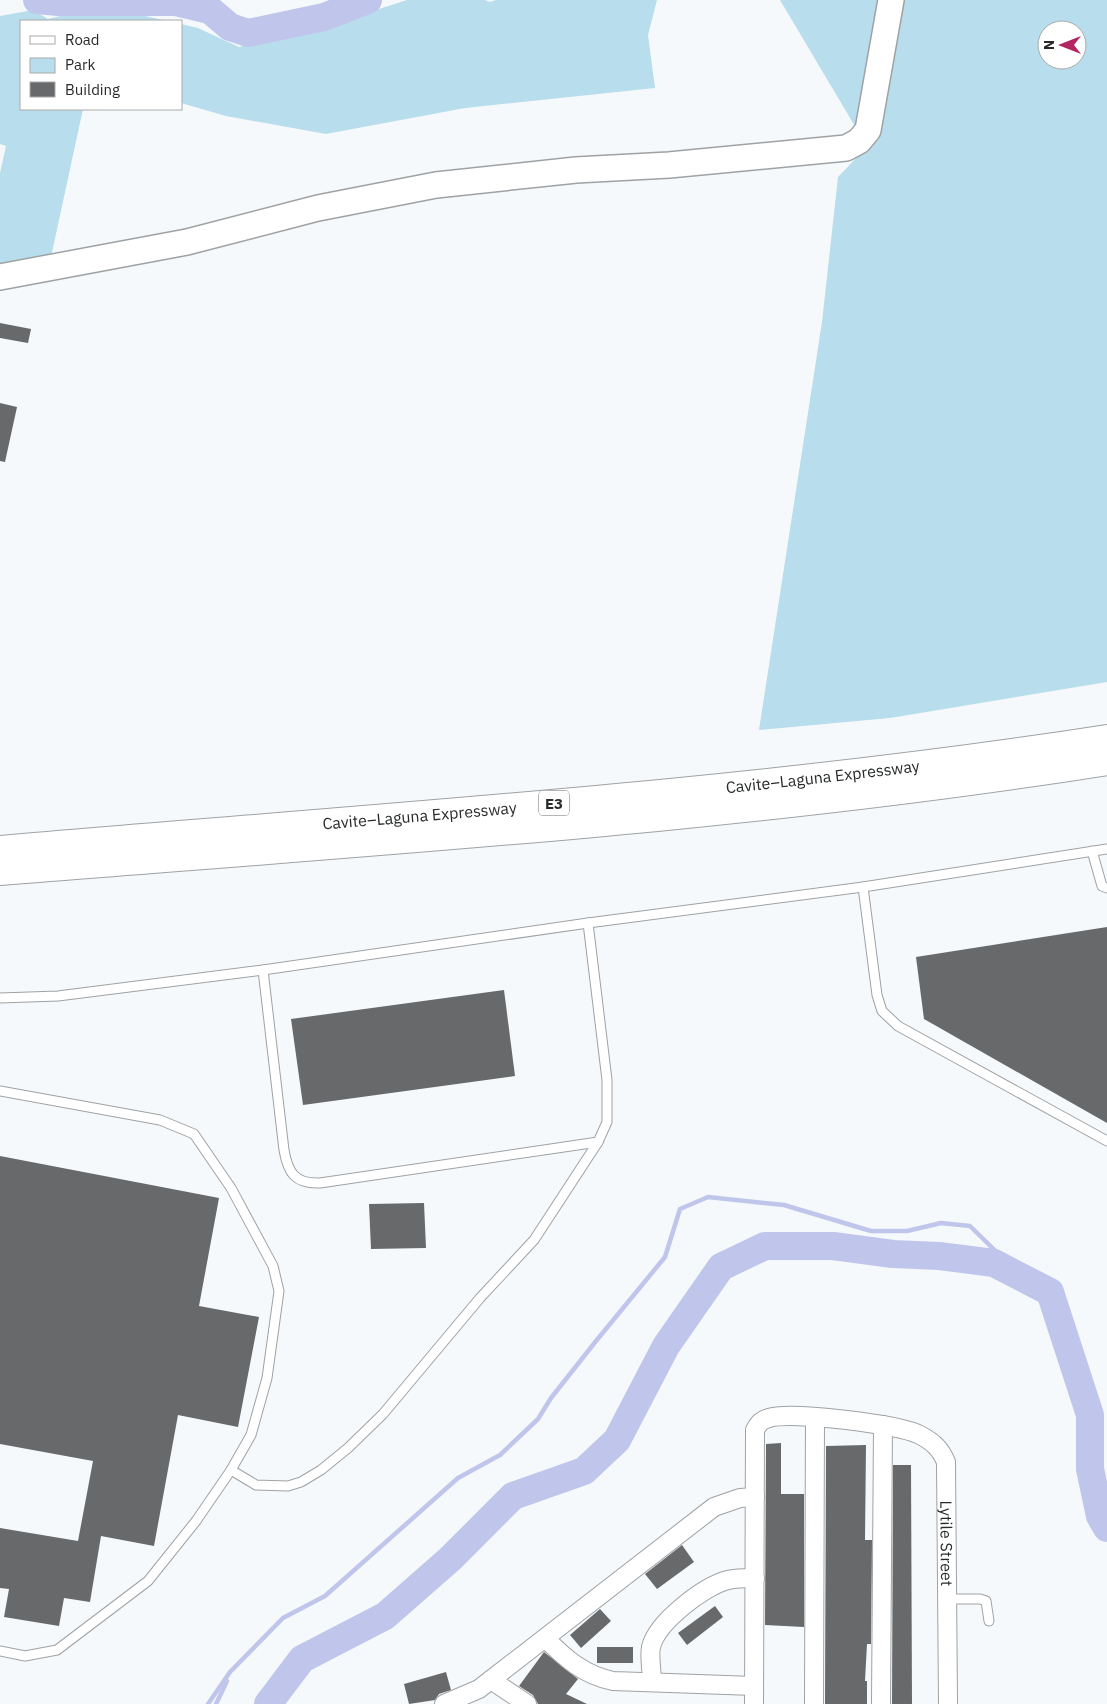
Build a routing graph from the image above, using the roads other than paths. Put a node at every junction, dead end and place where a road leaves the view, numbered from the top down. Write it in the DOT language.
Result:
graph roads {
  1 [pos="891,0"];
  2 [pos="0,277"];
  3 [pos="1107,739"];
  4 [pos="1107,761"];
  5 [pos="1107,849"];
  6 [pos="0,850"];
  7 [pos="1092,852"];
  8 [pos="0,871"];
  9 [pos="864,887"];
  10 [pos="1107,888"];
  11 [pos="588,923"];
  12 [pos="263,970"];
  13 [pos="0,998"];
  14 [pos="0,1091"];
  15 [pos="1107,1141"];
  16 [pos="598,1142"];
  17 [pos="815,1418"];
  18 [pos="883,1425"];
  19 [pos="231,1470"];
  20 [pos="754,1497"];
  21 [pos="755,1578"];
  22 [pos="947,1599"];
  23 [pos="989,1621"];
  24 [pos="546,1639"];
  25 [pos="0,1651"];
  26 [pos="492,1680"];
  27 [pos="652,1682"];
  28 [pos="754,1686"];
  29 [pos="444,1704"];
  30 [pos="527,1704"];
  31 [pos="754,1704"];
  32 [pos="814,1704"];
  33 [pos="881,1704"];
  34 [pos="948,1704"];
  1 -- 2 [label="street"];
  3 -- 6 [label="highway, Cavite–Laguna Expressway / E3"];
  4 -- 8 [label="highway, Cavite–Laguna Expressway / E3"];
  5 -- 7 [label="lane"];
  7 -- 9 [label="lane"];
  7 -- 10 [label="lane"];
  9 -- 11 [label="lane"];
  9 -- 15 [label="lane"];
  11 -- 12 [label="lane"];
  11 -- 16 [label="lane"];
  12 -- 13 [label="lane"];
  12 -- 16 [label="lane"];
  14 -- 19 [label="lane"];
  16 -- 19 [label="lane"];
  17 -- 18 [label="street, Lytile Street"];
  17 -- 20 [label="street, Lytile Street"];
  17 -- 32 [label="street"];
  18 -- 22 [label="street, Lytile Street"];
  18 -- 33 [label="street"];
  19 -- 25 [label="lane"];
  20 -- 21 [label="street"];
  20 -- 24 [label="street"];
  21 -- 27 [label="street"];
  21 -- 28 [label="street"];
  22 -- 23 [label="lane"];
  22 -- 34 [label="street, Lytile Street"];
  24 -- 26 [label="street"];
  24 -- 27 [label="street"];
  26 -- 29 [label="street"];
  26 -- 30 [label="street"];
  27 -- 28 [label="street"];
  28 -- 31 [label="street"];
}
